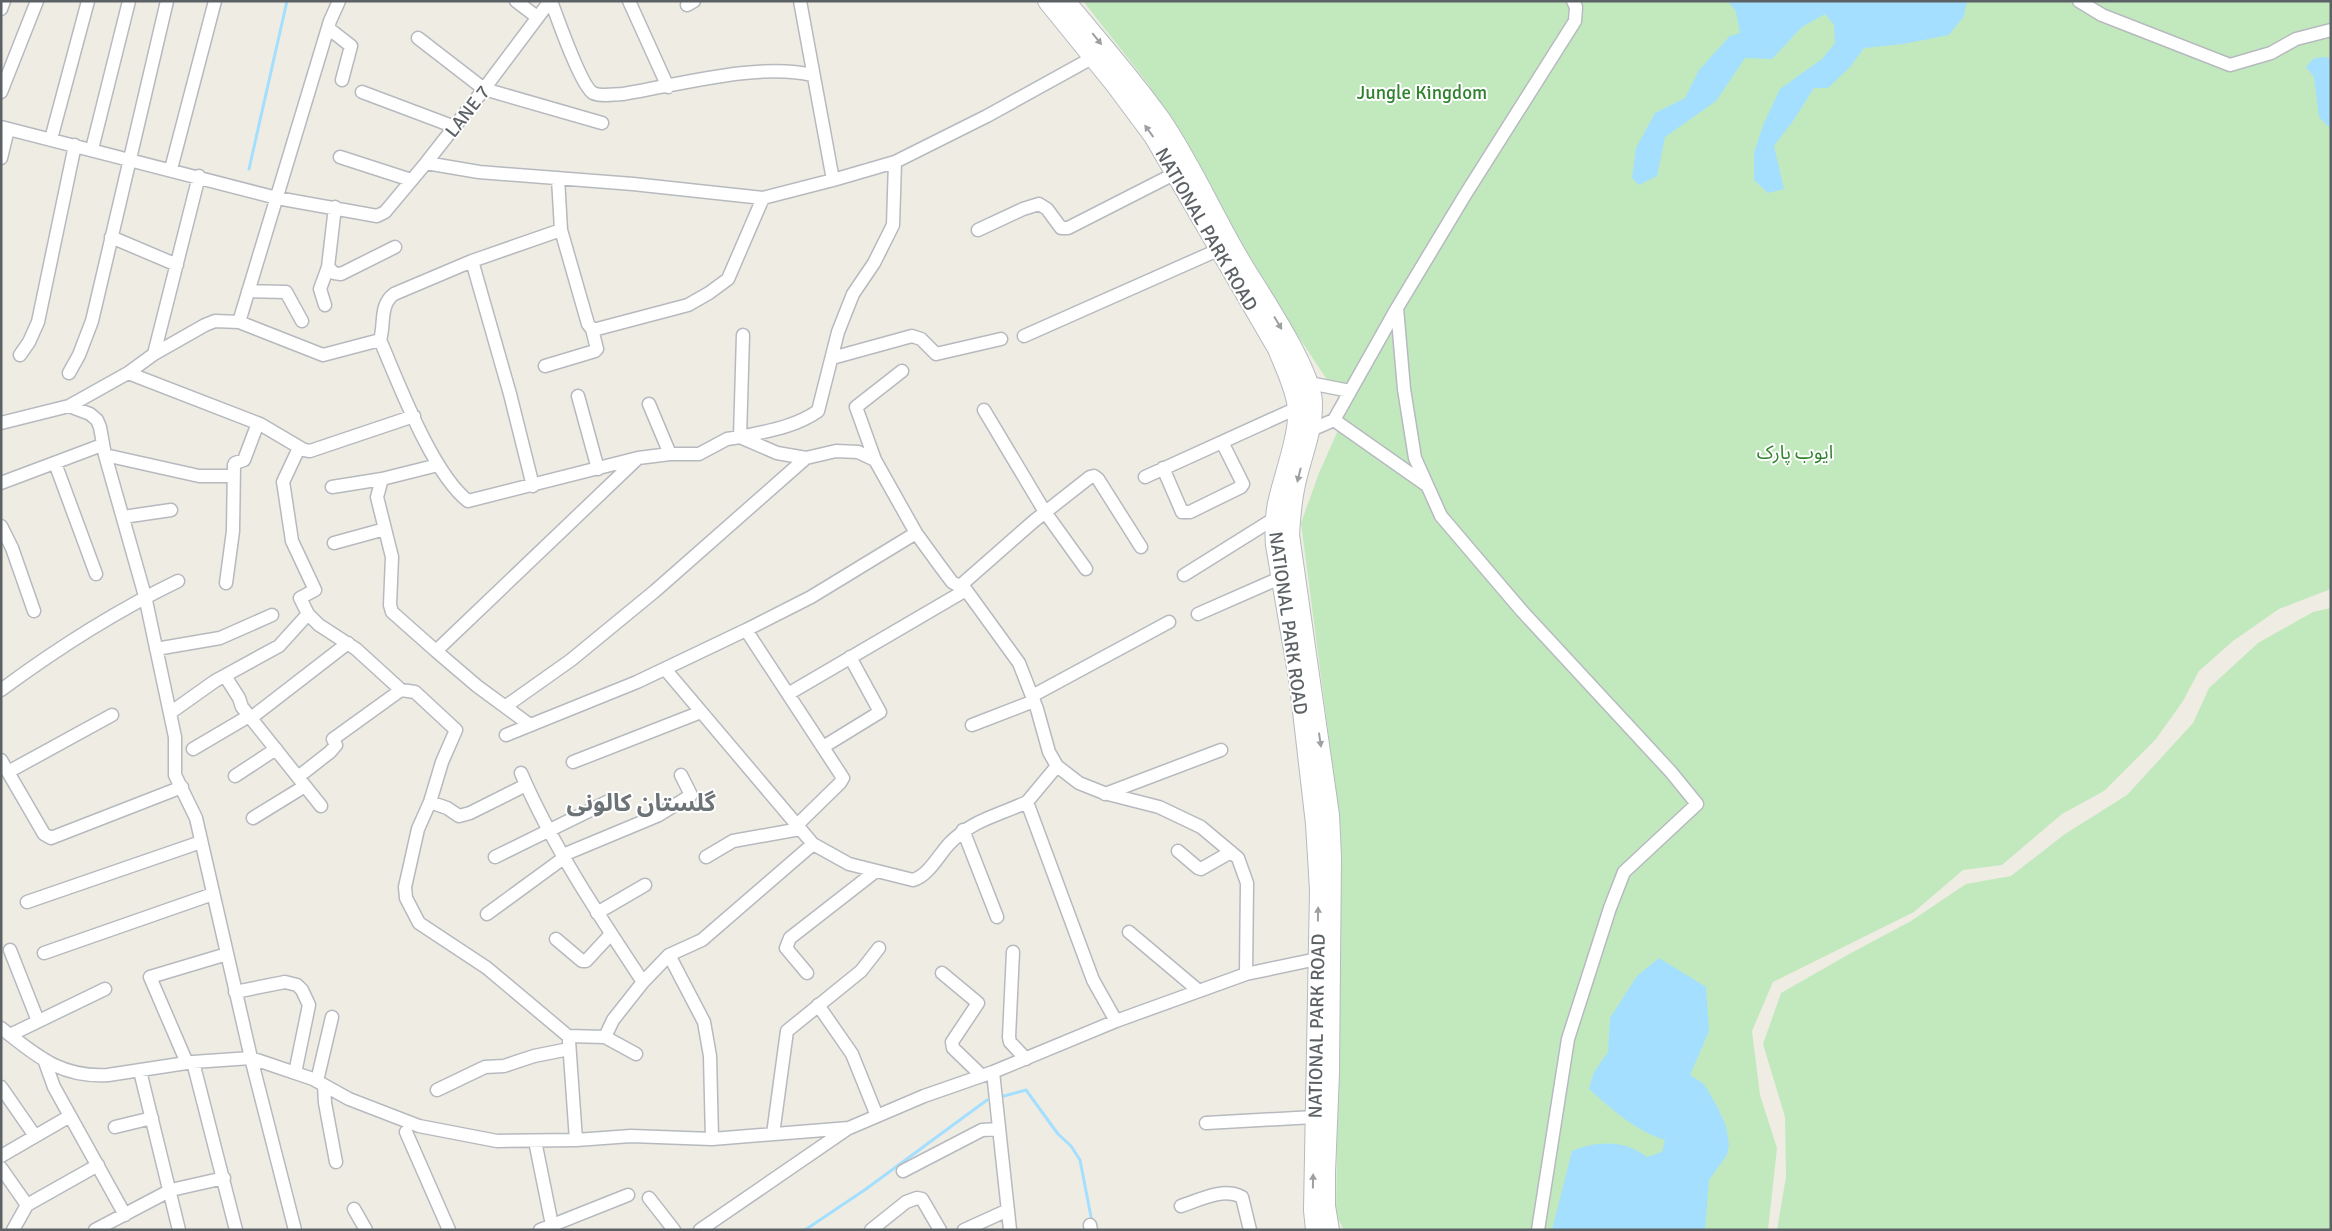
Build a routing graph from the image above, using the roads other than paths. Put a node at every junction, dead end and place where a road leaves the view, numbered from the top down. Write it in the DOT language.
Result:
graph roads {
  1 [pos="4,1"];
  2 [pos="37,1"];
  3 [pos="88,1"];
  4 [pos="129,1"];
  5 [pos="166,1"];
  6 [pos="215,1"];
  7 [pos="339,1"];
  8 [pos="516,1"];
  9 [pos="550,1"];
  10 [pos="629,1"];
  11 [pos="800,1"];
  12 [pos="1047,1"];
  13 [pos="1066,1"];
  14 [pos="1572,1"];
  15 [pos="2079,1"];
  16 [pos="1,8"];
  17 [pos="537,17"];
  18 [pos="328,28"];
  19 [pos="2331,30"];
  20 [pos="418,38"];
  21 [pos="1092,58"];
  22 [pos="812,75"];
  23 [pos="342,80"];
  24 [pos="668,87"];
  25 [pos="484,90"];
  26 [pos="1,92"];
  27 [pos="362,92"];
  28 [pos="602,123"];
  29 [pos="455,127"];
  30 [pos="4,128"];
  31 [pos="51,140"];
  32 [pos="74,145"];
  33 [pos="92,149"];
  34 [pos="340,157"];
  35 [pos="1,158"];
  36 [pos="128,159"];
  37 [pos="895,162"];
  38 [pos="426,164"];
  39 [pos="171,169"];
  40 [pos="1174,174"];
  41 [pos="198,176"];
  42 [pos="558,178"];
  43 [pos="412,180"];
  44 [pos="834,180"];
  45 [pos="277,198"];
  46 [pos="763,198"];
  47 [pos="335,207"];
  48 [pos="561,230"];
  49 [pos="978,230"];
  50 [pos="111,237"];
  51 [pos="395,247"];
  52 [pos="1218,250"];
  53 [pos="472,261"];
  54 [pos="176,265"];
  55 [pos="328,267"];
  56 [pos="248,291"];
  57 [pos="325,305"];
  58 [pos="1397,308"];
  59 [pos="302,321"];
  60 [pos="239,322"];
  61 [pos="592,329"];
  62 [pos="1383,332"];
  63 [pos="1398,333"];
  64 [pos="743,334"];
  65 [pos="1024,336"];
  66 [pos="1001,339"];
  67 [pos="380,340"];
  68 [pos="154,354"];
  69 [pos="20,355"];
  70 [pos="832,358"];
  71 [pos="545,366"];
  72 [pos="902,371"];
  73 [pos="69,373"];
  74 [pos="128,374"];
  75 [pos="1309,382"];
  76 [pos="1350,391"];
  77 [pos="578,396"];
  78 [pos="649,404"];
  79 [pos="69,406"];
  80 [pos="1297,408"];
  81 [pos="984,410"];
  82 [pos="414,416"];
  83 [pos="1334,420"];
  84 [pos="1,423"];
  85 [pos="258,423"];
  86 [pos="1303,429"];
  87 [pos="740,437"];
  88 [pos="1222,442"];
  89 [pos="299,448"];
  90 [pos="104,450"];
  91 [pos="670,454"];
  92 [pos="638,458"];
  93 [pos="806,458"];
  94 [pos="875,460"];
  95 [pos="54,463"];
  96 [pos="438,465"];
  97 [pos="598,468"];
  98 [pos="1163,468"];
  99 [pos="233,476"];
  100 [pos="1145,476"];
  101 [pos="382,479"];
  102 [pos="1,483"];
  103 [pos="1425,484"];
  104 [pos="533,486"];
  105 [pos="332,487"];
  106 [pos="171,510"];
  107 [pos="1045,512"];
  108 [pos="123,517"];
  109 [pos="1275,518"];
  110 [pos="1,526"];
  111 [pos="385,529"];
  112 [pos="916,533"];
  113 [pos="334,543"];
  114 [pos="1140,547"];
  115 [pos="1086,569"];
  116 [pos="96,574"];
  117 [pos="1184,575"];
  118 [pos="1280,578"];
  119 [pos="178,581"];
  120 [pos="226,583"];
  121 [pos="963,588"];
  122 [pos="145,596"];
  123 [pos="34,611"];
  124 [pos="308,614"];
  125 [pos="1198,614"];
  126 [pos="272,615"];
  127 [pos="1169,622"];
  128 [pos="746,630"];
  129 [pos="348,644"];
  130 [pos="156,650"];
  131 [pos="436,651"];
  132 [pos="850,657"];
  133 [pos="665,669"];
  134 [pos="225,676"];
  135 [pos="1,690"];
  136 [pos="401,690"];
  137 [pos="788,694"];
  138 [pos="1033,699"];
  139 [pos="506,706"];
  140 [pos="702,712"];
  141 [pos="170,713"];
  142 [pos="112,715"];
  143 [pos="250,717"];
  144 [pos="530,724"];
  145 [pos="972,725"];
  146 [pos="506,735"];
  147 [pos="823,747"];
  148 [pos="193,748"];
  149 [pos="276,749"];
  150 [pos="1221,750"];
  151 [pos="1,760"];
  152 [pos="573,762"];
  153 [pos="1057,766"];
  154 [pos="8,772"];
  155 [pos="521,773"];
  156 [pos="681,775"];
  157 [pos="235,776"];
  158 [pos="302,781"];
  159 [pos="526,785"];
  160 [pos="182,787"];
  161 [pos="1105,794"];
  162 [pos="1320,798"];
  163 [pos="613,799"];
  164 [pos="430,802"];
  165 [pos="1027,802"];
  166 [pos="321,806"];
  167 [pos="254,818"];
  168 [pos="798,827"];
  169 [pos="550,829"];
  170 [pos="963,830"];
  171 [pos="201,842"];
  172 [pos="813,844"];
  173 [pos="1178,851"];
  174 [pos="1231,852"];
  175 [pos="564,856"];
  176 [pos="495,857"];
  177 [pos="706,857"];
  178 [pos="876,871"];
  179 [pos="644,885"];
  180 [pos="213,894"];
  181 [pos="27,902"];
  182 [pos="487,914"];
  183 [pos="597,914"];
  184 [pos="996,917"];
  185 [pos="1129,932"];
  186 [pos="611,934"];
  187 [pos="556,939"];
  188 [pos="879,948"];
  189 [pos="10,950"];
  190 [pos="1013,952"];
  191 [pos="44,953"];
  192 [pos="227,954"];
  193 [pos="669,955"];
  194 [pos="1317,959"];
  195 [pos="807,973"];
  196 [pos="942,973"];
  197 [pos="1246,974"];
  198 [pos="643,982"];
  199 [pos="105,989"];
  200 [pos="1199,991"];
  201 [pos="235,992"];
  202 [pos="818,1005"];
  203 [pos="332,1017"];
  204 [pos="38,1021"];
  205 [pos="1116,1021"];
  206 [pos="6,1031"];
  207 [pos="605,1037"];
  208 [pos="569,1043"];
  209 [pos="636,1054"];
  210 [pos="251,1058"];
  211 [pos="1026,1059"];
  212 [pos="45,1062"];
  213 [pos="190,1063"];
  214 [pos="140,1072"];
  215 [pos="295,1073"];
  216 [pos="988,1074"];
  217 [pos="321,1083"];
  218 [pos="1,1087"];
  219 [pos="437,1090"];
  220 [pos="1322,1094"];
  221 [pos="70,1116"];
  222 [pos="877,1116"];
  223 [pos="1314,1117"];
  224 [pos="152,1118"];
  225 [pos="1206,1123"];
  226 [pos="115,1127"];
  227 [pos="849,1128"];
  228 [pos="999,1129"];
  229 [pos="406,1132"];
  230 [pos="773,1134"];
  231 [pos="35,1136"];
  232 [pos="712,1139"];
  233 [pos="535,1140"];
  234 [pos="576,1140"];
  235 [pos="1,1156"];
  236 [pos="336,1162"];
  237 [pos="98,1165"];
  238 [pos="1,1168"];
  239 [pos="902,1171"];
  240 [pos="224,1178"];
  241 [pos="171,1190"];
  242 [pos="628,1195"];
  243 [pos="649,1198"];
  244 [pos="27,1205"];
  245 [pos="1181,1206"];
  246 [pos="354,1209"];
  247 [pos="1008,1210"];
  248 [pos="126,1215"];
  249 [pos="546,1228"];
  250 [pos="1318,1229"];
  251 [pos="13,1230"];
  252 [pos="95,1230"];
  253 [pos="179,1230"];
  254 [pos="236,1230"];
  255 [pos="295,1230"];
  256 [pos="366,1230"];
  257 [pos="449,1230"];
  258 [pos="674,1230"];
  259 [pos="700,1230"];
  260 [pos="871,1230"];
  261 [pos="940,1230"];
  262 [pos="964,1230"];
  263 [pos="1010,1230"];
  264 [pos="1250,1230"];
  265 [pos="1538,1230"];
  1 -- 16 [label="street"];
  2 -- 26 [label="street"];
  3 -- 31 [label="street"];
  4 -- 33 [label="street"];
  5 -- 36 [label="street"];
  6 -- 39 [label="street"];
  7 -- 18 [label="street"];
  8 -- 17 [label="street"];
  9 -- 17 [label="street, LANE 7"];
  9 -- 24 [label="street"];
  10 -- 24 [label="street"];
  11 -- 22 [label="street"];
  12 -- 21 [label="main road, NATIONAL PARK ROAD"];
  13 -- 75 [label="main road, NATIONAL PARK ROAD, one-way"];
  14 -- 58 [label="street"];
  15 -- 19 [label="street"];
  17 -- 25 [label="street, LANE 7"];
  18 -- 23 [label="street"];
  18 -- 45 [label="street"];
  20 -- 25 [label="street"];
  21 -- 37 [label="street"];
  40 -- 21 [label="main road, NATIONAL PARK ROAD, one-way"];
  22 -- 24 [label="street"];
  22 -- 44 [label="street"];
  25 -- 28 [label="street"];
  25 -- 29 [label="street, LANE 7"];
  27 -- 29 [label="street"];
  29 -- 38 [label="street, LANE 7"];
  30 -- 31 [label="street"];
  30 -- 35 [label="street"];
  31 -- 32 [label="street"];
  32 -- 33 [label="street"];
  32 -- 69 [label="street"];
  33 -- 36 [label="street"];
  34 -- 43 [label="street"];
  36 -- 39 [label="street"];
  36 -- 50 [label="street"];
  37 -- 44 [label="street"];
  37 -- 70 [label="street"];
  38 -- 42 [label="street"];
  38 -- 43 [label="street, LANE 7"];
  39 -- 41 [label="street"];
  40 -- 49 [label="street"];
  40 -- 52 [label="main road, NATIONAL PARK ROAD"];
  41 -- 45 [label="street"];
  41 -- 54 [label="street"];
  42 -- 46 [label="street"];
  42 -- 48 [label="street"];
  43 -- 47 [label="street, LANE 7"];
  44 -- 46 [label="street"];
  45 -- 47 [label="street"];
  45 -- 56 [label="street"];
  46 -- 61 [label="street"];
  47 -- 55 [label="street"];
  48 -- 53 [label="street"];
  48 -- 61 [label="street"];
  50 -- 54 [label="street"];
  50 -- 73 [label="street"];
  51 -- 55 [label="street"];
  52 -- 65 [label="street"];
  52 -- 80 [label="main road, NATIONAL PARK ROAD"];
  53 -- 67 [label="street"];
  53 -- 104 [label="street"];
  54 -- 68 [label="street"];
  55 -- 57 [label="street"];
  56 -- 59 [label="street"];
  56 -- 60 [label="street"];
  58 -- 62 [label="street"];
  58 -- 63 [label="street"];
  60 -- 67 [label="street"];
  60 -- 68 [label="street"];
  61 -- 71 [label="street"];
  62 -- 63 [label="street"];
  62 -- 76 [label="street"];
  63 -- 103 [label="street"];
  64 -- 87 [label="street"];
  66 -- 70 [label="street"];
  67 -- 82 [label="street"];
  68 -- 74 [label="street"];
  70 -- 87 [label="street"];
  72 -- 94 [label="street"];
  74 -- 79 [label="street"];
  74 -- 85 [label="street"];
  75 -- 76 [label="street"];
  75 -- 86 [label="main road, NATIONAL PARK ROAD"];
  76 -- 83 [label="street"];
  77 -- 97 [label="street"];
  78 -- 91 [label="street"];
  79 -- 84 [label="street"];
  79 -- 90 [label="street"];
  80 -- 86 [label="main road, NATIONAL PARK ROAD"];
  80 -- 88 [label="street"];
  81 -- 107 [label="street"];
  82 -- 89 [label="street"];
  82 -- 96 [label="street"];
  83 -- 86 [label="street"];
  83 -- 103 [label="street"];
  85 -- 89 [label="street"];
  85 -- 99 [label="street"];
  86 -- 109 [label="main road, NATIONAL PARK ROAD"];
  86 -- 162 [label="main road, NATIONAL PARK ROAD, one-way"];
  87 -- 91 [label="street"];
  87 -- 93 [label="street"];
  88 -- 98 [label="street"];
  88 -- 98 [label="street"];
  89 -- 124 [label="street"];
  90 -- 95 [label="street"];
  90 -- 99 [label="street"];
  90 -- 108 [label="street"];
  91 -- 92 [label="street"];
  92 -- 97 [label="street"];
  92 -- 131 [label="street"];
  93 -- 94 [label="street"];
  93 -- 139 [label="street"];
  94 -- 112 [label="street"];
  95 -- 102 [label="street"];
  95 -- 116 [label="street"];
  96 -- 101 [label="street"];
  96 -- 104 [label="street"];
  97 -- 104 [label="street"];
  98 -- 100 [label="street"];
  99 -- 120 [label="street"];
  101 -- 105 [label="street"];
  101 -- 111 [label="street"];
  103 -- 265 [label="street"];
  106 -- 108 [label="street"];
  107 -- 114 [label="street"];
  107 -- 115 [label="street"];
  107 -- 121 [label="street"];
  108 -- 122 [label="street"];
  109 -- 117 [label="street"];
  109 -- 118 [label="main road, NATIONAL PARK ROAD"];
  110 -- 123 [label="street"];
  111 -- 113 [label="street"];
  111 -- 131 [label="street"];
  112 -- 121 [label="street"];
  112 -- 128 [label="street"];
  118 -- 125 [label="street"];
  118 -- 162 [label="main road, NATIONAL PARK ROAD"];
  119 -- 122 [label="street"];
  121 -- 132 [label="street"];
  121 -- 138 [label="street"];
  122 -- 130 [label="street"];
  122 -- 135 [label="street"];
  124 -- 129 [label="street"];
  124 -- 134 [label="street"];
  126 -- 130 [label="street"];
  127 -- 138 [label="street"];
  128 -- 133 [label="street"];
  128 -- 137 [label="street"];
  129 -- 136 [label="street"];
  129 -- 143 [label="street"];
  130 -- 141 [label="street"];
  131 -- 139 [label="street"];
  132 -- 137 [label="street"];
  132 -- 147 [label="street"];
  133 -- 140 [label="street"];
  133 -- 144 [label="street"];
  134 -- 141 [label="street"];
  134 -- 143 [label="street"];
  136 -- 158 [label="street"];
  136 -- 164 [label="street"];
  137 -- 147 [label="street"];
  138 -- 145 [label="street"];
  138 -- 153 [label="street"];
  139 -- 144 [label="street"];
  140 -- 152 [label="street"];
  140 -- 168 [label="street"];
  141 -- 160 [label="street"];
  142 -- 154 [label="street"];
  143 -- 148 [label="street"];
  143 -- 149 [label="street"];
  144 -- 146 [label="street"];
  147 -- 168 [label="street"];
  149 -- 157 [label="street"];
  149 -- 158 [label="street"];
  150 -- 161 [label="street"];
  151 -- 154 [label="street"];
  153 -- 161 [label="street"];
  153 -- 165 [label="street"];
  154 -- 160 [label="street"];
  155 -- 159 [label="street"];
  156 -- 175 [label="street"];
  158 -- 166 [label="street"];
  158 -- 167 [label="street"];
  159 -- 164 [label="street"];
  159 -- 169 [label="street"];
  160 -- 171 [label="street"];
  161 -- 174 [label="street"];
  194 -- 162 [label="main road, NATIONAL PARK ROAD, one-way"];
  162 -- 220 [label="main road, NATIONAL PARK ROAD"];
  163 -- 169 [label="street"];
  164 -- 208 [label="street"];
  165 -- 170 [label="street"];
  165 -- 205 [label="street"];
  168 -- 172 [label="street"];
  168 -- 177 [label="street"];
  169 -- 175 [label="street"];
  169 -- 176 [label="street"];
  170 -- 178 [label="street"];
  170 -- 184 [label="street"];
  171 -- 180 [label="street"];
  171 -- 181 [label="street"];
  172 -- 178 [label="street"];
  172 -- 193 [label="street"];
  173 -- 174 [label="street"];
  174 -- 197 [label="street"];
  175 -- 182 [label="street"];
  175 -- 183 [label="street"];
  178 -- 195 [label="street"];
  179 -- 183 [label="street"];
  180 -- 191 [label="street"];
  180 -- 192 [label="street"];
  183 -- 186 [label="street"];
  185 -- 200 [label="street"];
  186 -- 187 [label="street"];
  186 -- 198 [label="street"];
  188 -- 202 [label="street"];
  189 -- 204 [label="street"];
  190 -- 211 [label="street"];
  192 -- 201 [label="street"];
  192 -- 213 [label="street"];
  193 -- 198 [label="street"];
  193 -- 232 [label="street"];
  194 -- 197 [label="street"];
  194 -- 220 [label="main road, NATIONAL PARK ROAD"];
  196 -- 216 [label="street"];
  197 -- 200 [label="street"];
  198 -- 207 [label="street"];
  199 -- 204 [label="street"];
  200 -- 205 [label="street"];
  201 -- 210 [label="street"];
  201 -- 215 [label="street"];
  202 -- 222 [label="street"];
  202 -- 230 [label="street"];
  203 -- 217 [label="street"];
  204 -- 206 [label="street"];
  205 -- 211 [label="street"];
  206 -- 212 [label="street"];
  207 -- 208 [label="street"];
  207 -- 209 [label="street"];
  208 -- 219 [label="street"];
  208 -- 234 [label="street"];
  210 -- 213 [label="street"];
  210 -- 215 [label="street"];
  210 -- 255 [label="street"];
  211 -- 216 [label="street"];
  212 -- 214 [label="street"];
  212 -- 221 [label="street"];
  213 -- 214 [label="street"];
  213 -- 240 [label="street"];
  214 -- 224 [label="street"];
  215 -- 217 [label="street"];
  216 -- 222 [label="street"];
  216 -- 228 [label="street"];
  217 -- 233 [label="street"];
  217 -- 236 [label="street"];
  218 -- 231 [label="street"];
  220 -- 223 [label="main road, NATIONAL PARK ROAD"];
  220 -- 250 [label="main road, NATIONAL PARK ROAD"];
  221 -- 231 [label="street"];
  221 -- 237 [label="street"];
  222 -- 227 [label="street"];
  223 -- 225 [label="street"];
  250 -- 223 [label="main road, NATIONAL PARK ROAD, one-way"];
  224 -- 226 [label="street"];
  224 -- 241 [label="street"];
  227 -- 230 [label="street"];
  227 -- 259 [label="street"];
  228 -- 239 [label="street"];
  228 -- 247 [label="street"];
  229 -- 257 [label="street"];
  230 -- 232 [label="street"];
  231 -- 235 [label="street"];
  232 -- 234 [label="street"];
  233 -- 234 [label="street"];
  233 -- 249 [label="street"];
  237 -- 244 [label="street"];
  237 -- 248 [label="street"];
  238 -- 244 [label="street"];
  240 -- 241 [label="street"];
  240 -- 254 [label="street"];
  241 -- 248 [label="street"];
  241 -- 253 [label="street"];
  242 -- 249 [label="street"];
  243 -- 258 [label="street"];
  244 -- 251 [label="street"];
  245 -- 264 [label="street"];
  246 -- 256 [label="street"];
  247 -- 262 [label="street"];
  247 -- 263 [label="street"];
  248 -- 252 [label="street"];
  260 -- 261 [label="street"];
}
